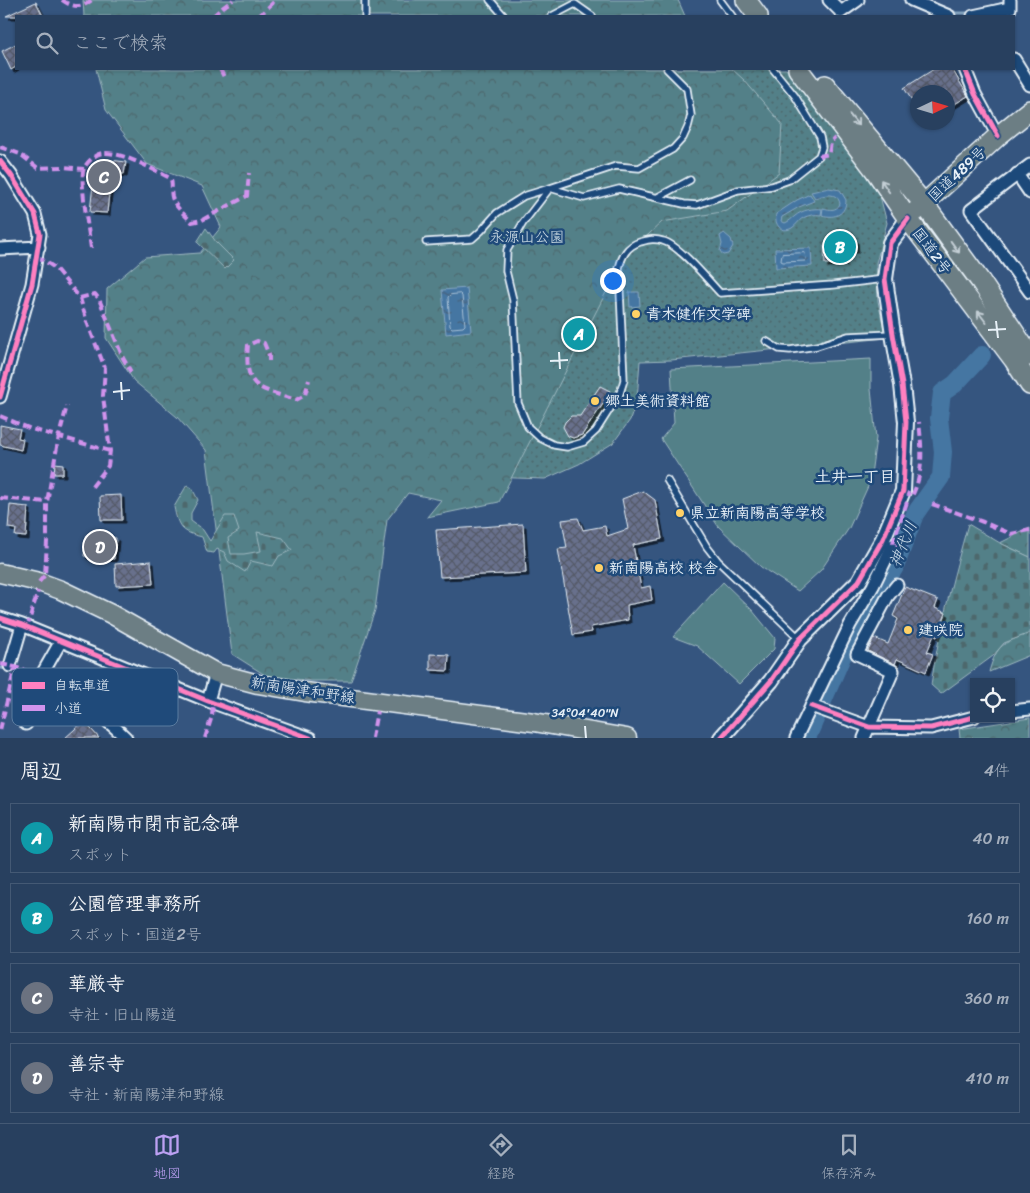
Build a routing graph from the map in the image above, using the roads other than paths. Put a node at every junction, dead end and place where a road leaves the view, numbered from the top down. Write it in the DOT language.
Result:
graph roads {
  1 [pos="365,0"];
  2 [pos="490,0"];
  3 [pos="720,0"];
  4 [pos="746,0"];
  5 [pos="760,0"];
  6 [pos="829,0"];
  7 [pos="858,0"];
  8 [pos="911,0"];
  9 [pos="1010,0"];
  10 [pos="986,14"];
  11 [pos="365,15"];
  12 [pos="503,15"];
  13 [pos="554,15"];
  14 [pos="591,15"];
  15 [pos="731,15"];
  16 [pos="757,15"];
  17 [pos="770,15"];
  18 [pos="947,15"];
  19 [pos="1015,61"];
  20 [pos="668,70"];
  21 [pos="775,70"];
  22 [pos="799,70"];
  23 [pos="813,70"];
  24 [pos="965,70"];
  25 [pos="1030,85"];
  26 [pos="1030,110"];
  27 [pos="998,136"];
  28 [pos="0,161"];
  29 [pos="1030,165"];
  30 [pos="1017,174"];
  31 [pos="690,180"];
  32 [pos="550,188"];
  33 [pos="1030,193"];
  34 [pos="658,197"];
  35 [pos="924,204"];
  36 [pos="908,219"];
  37 [pos="426,242"];
  38 [pos="39,247"];
  39 [pos="0,250"];
  40 [pos="885,279"];
  41 [pos="1030,292"];
  42 [pos="893,334"];
  43 [pos="766,342"];
  44 [pos="1030,356"];
  45 [pos="1030,385"];
  46 [pos="0,397"];
  47 [pos="667,480"];
  48 [pos="893,545"];
  49 [pos="0,573"];
  50 [pos="874,586"];
  51 [pos="0,618"];
  52 [pos="22,625"];
  53 [pos="800,640"];
  54 [pos="61,641"];
  55 [pos="10,666"];
  56 [pos="46,668"];
  57 [pos="127,668"];
  58 [pos="216,673"];
  59 [pos="178,689"];
  60 [pos="208,701"];
  61 [pos="811,706"];
  62 [pos="1030,708"];
  63 [pos="1015,710"];
  64 [pos="970,718"];
  65 [pos="113,726"];
  66 [pos="866,732"];
  67 [pos="126,738"];
  68 [pos="310,738"];
  69 [pos="627,738"];
  70 [pos="721,738"];
  71 [pos="796,738"];
  1 -- 11 [label="lane"];
  2 -- 12 [label="lane"];
  3 -- 15 [label="lane"];
  4 -- 16 [label="highway"];
  5 -- 17 [label="highway"];
  6 -- 7 [label="street"];
  8 -- 18 [label="street"];
  9 -- 10 [label="street"];
  13 -- 14 [label="lane"];
  19 -- 25 [label="street"];
  20 -- 32 [label="lane"];
  21 -- 34 [label="lane"];
  36 -- 22 [label="highway, 国道2号, one-way"];
  23 -- 35 [label="highway, 国道2号, one-way"];
  24 -- 27 [label="street"];
  26 -- 27 [label="highway, 国道489号"];
  27 -- 35 [label="highway, 国道489号"];
  28 -- 38 [label="street"];
  29 -- 30 [label="street"];
  30 -- 33 [label="street"];
  30 -- 41 [label="street"];
  31 -- 34 [label="lane"];
  32 -- 34 [label="lane"];
  32 -- 37 [label="lane"];
  32 -- 40 [label="lane"];
  35 -- 36 [label="highway, 国道489号"];
  35 -- 44 [label="highway, 国道2号, one-way"];
  36 -- 40 [label="street"];
  45 -- 36 [label="highway, 国道2号, one-way"];
  38 -- 39 [label="street"];
  38 -- 46 [label="street"];
  40 -- 42 [label="street"];
  42 -- 43 [label="lane"];
  42 -- 53 [label="street"];
  47 -- 53 [label="lane"];
  48 -- 50 [label="street"];
  49 -- 58 [label="main road, 新南陽津和野線"];
  50 -- 61 [label="street"];
  50 -- 66 [label="street"];
  51 -- 52 [label="street"];
  52 -- 54 [label="street"];
  52 -- 55 [label="street"];
  53 -- 70 [label="street"];
  54 -- 56 [label="street"];
  54 -- 57 [label="street"];
  58 -- 60 [label="street"];
  58 -- 69 [label="main road, 新南陽津和野線"];
  59 -- 60 [label="street"];
  60 -- 68 [label="street"];
  61 -- 66 [label="street"];
  61 -- 71 [label="street"];
  62 -- 63 [label="street"];
  64 -- 66 [label="street"];
  65 -- 67 [label="street"];
}
